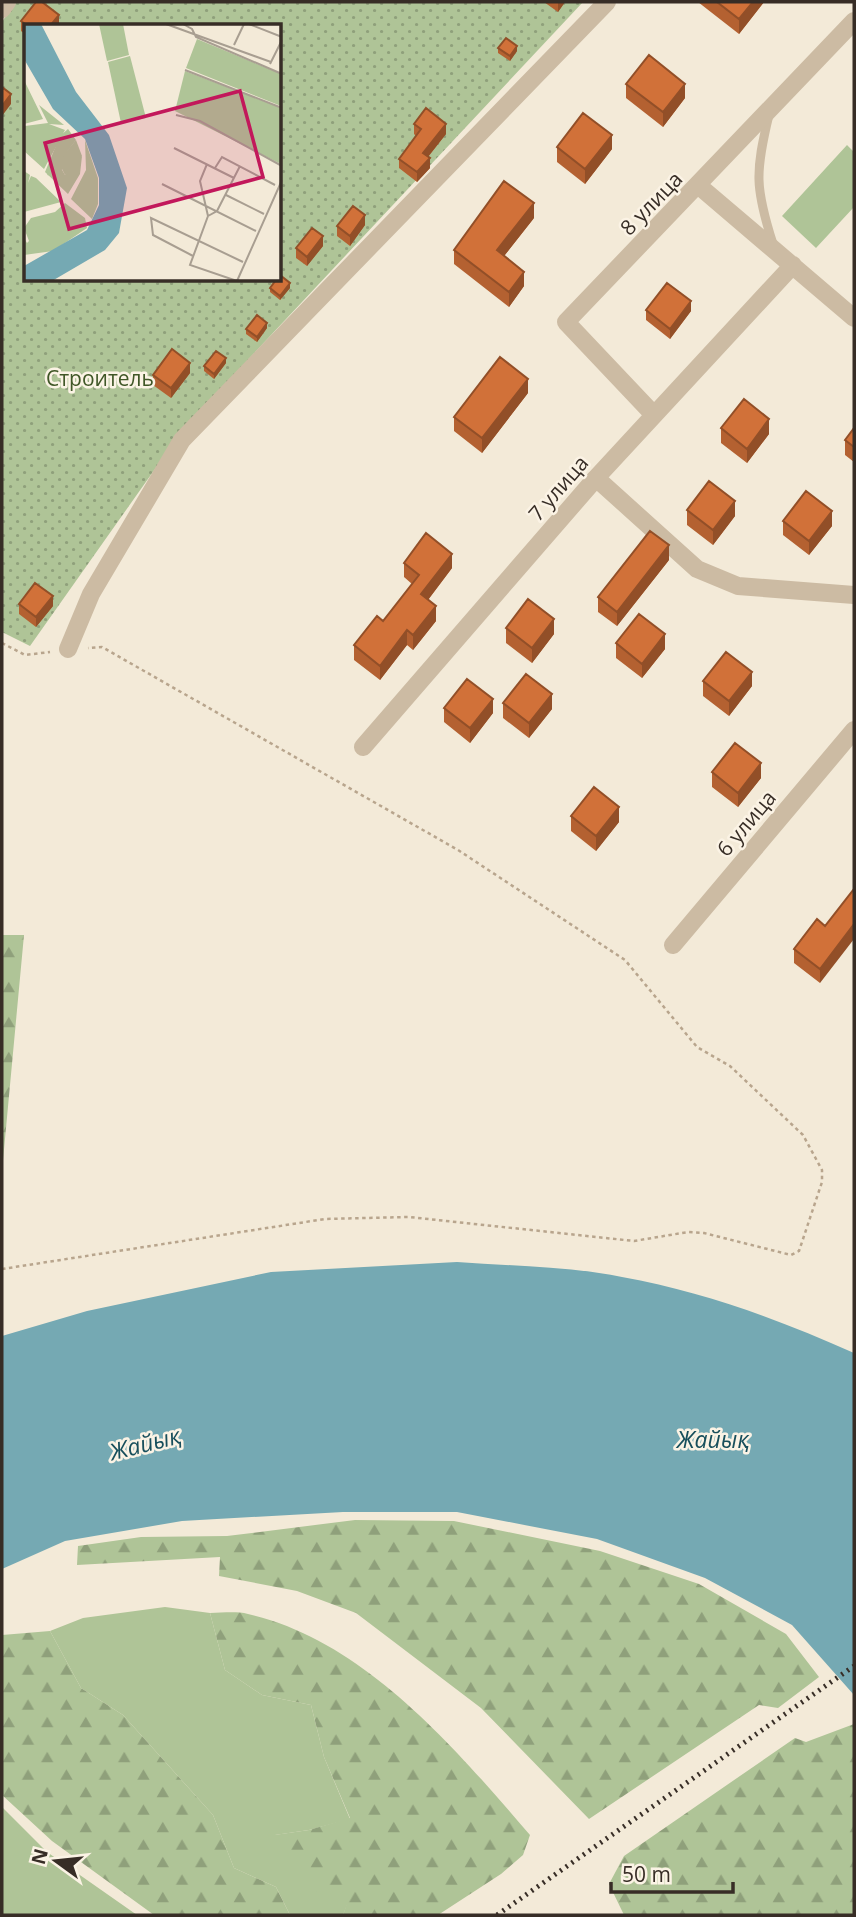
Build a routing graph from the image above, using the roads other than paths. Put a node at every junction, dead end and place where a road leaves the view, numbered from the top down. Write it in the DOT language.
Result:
graph roads {
  1 [pos="8,2"];
  2 [pos="607,2"];
  3 [pos="2,9"];
  4 [pos="854,21"];
  5 [pos="770,110"];
  6 [pos="699,186"];
  7 [pos="774,250"];
  8 [pos="793,265"];
  9 [pos="854,318"];
  10 [pos="654,415"];
  11 [pos="596,478"];
  12 [pos="854,594"];
  13 [pos="68,649"];
  14 [pos="854,730"];
  15 [pos="363,747"];
  16 [pos="673,945"];
  1 -- 3 [label="street"];
  2 -- 13 [label="street"];
  4 -- 5 [label="street, 8 улица"];
  5 -- 6 [label="street, 8 улица"];
  5 -- 7 [label="lane"];
  6 -- 7 [label="street"];
  6 -- 10 [label="street, 8 улица"];
  7 -- 8 [label="street"];
  8 -- 9 [label="street"];
  8 -- 10 [label="street, 7 улица"];
  10 -- 11 [label="street, 7 улица"];
  11 -- 12 [label="street"];
  11 -- 15 [label="street, 7 улица"];
  14 -- 16 [label="street, 6 улица"];
}
